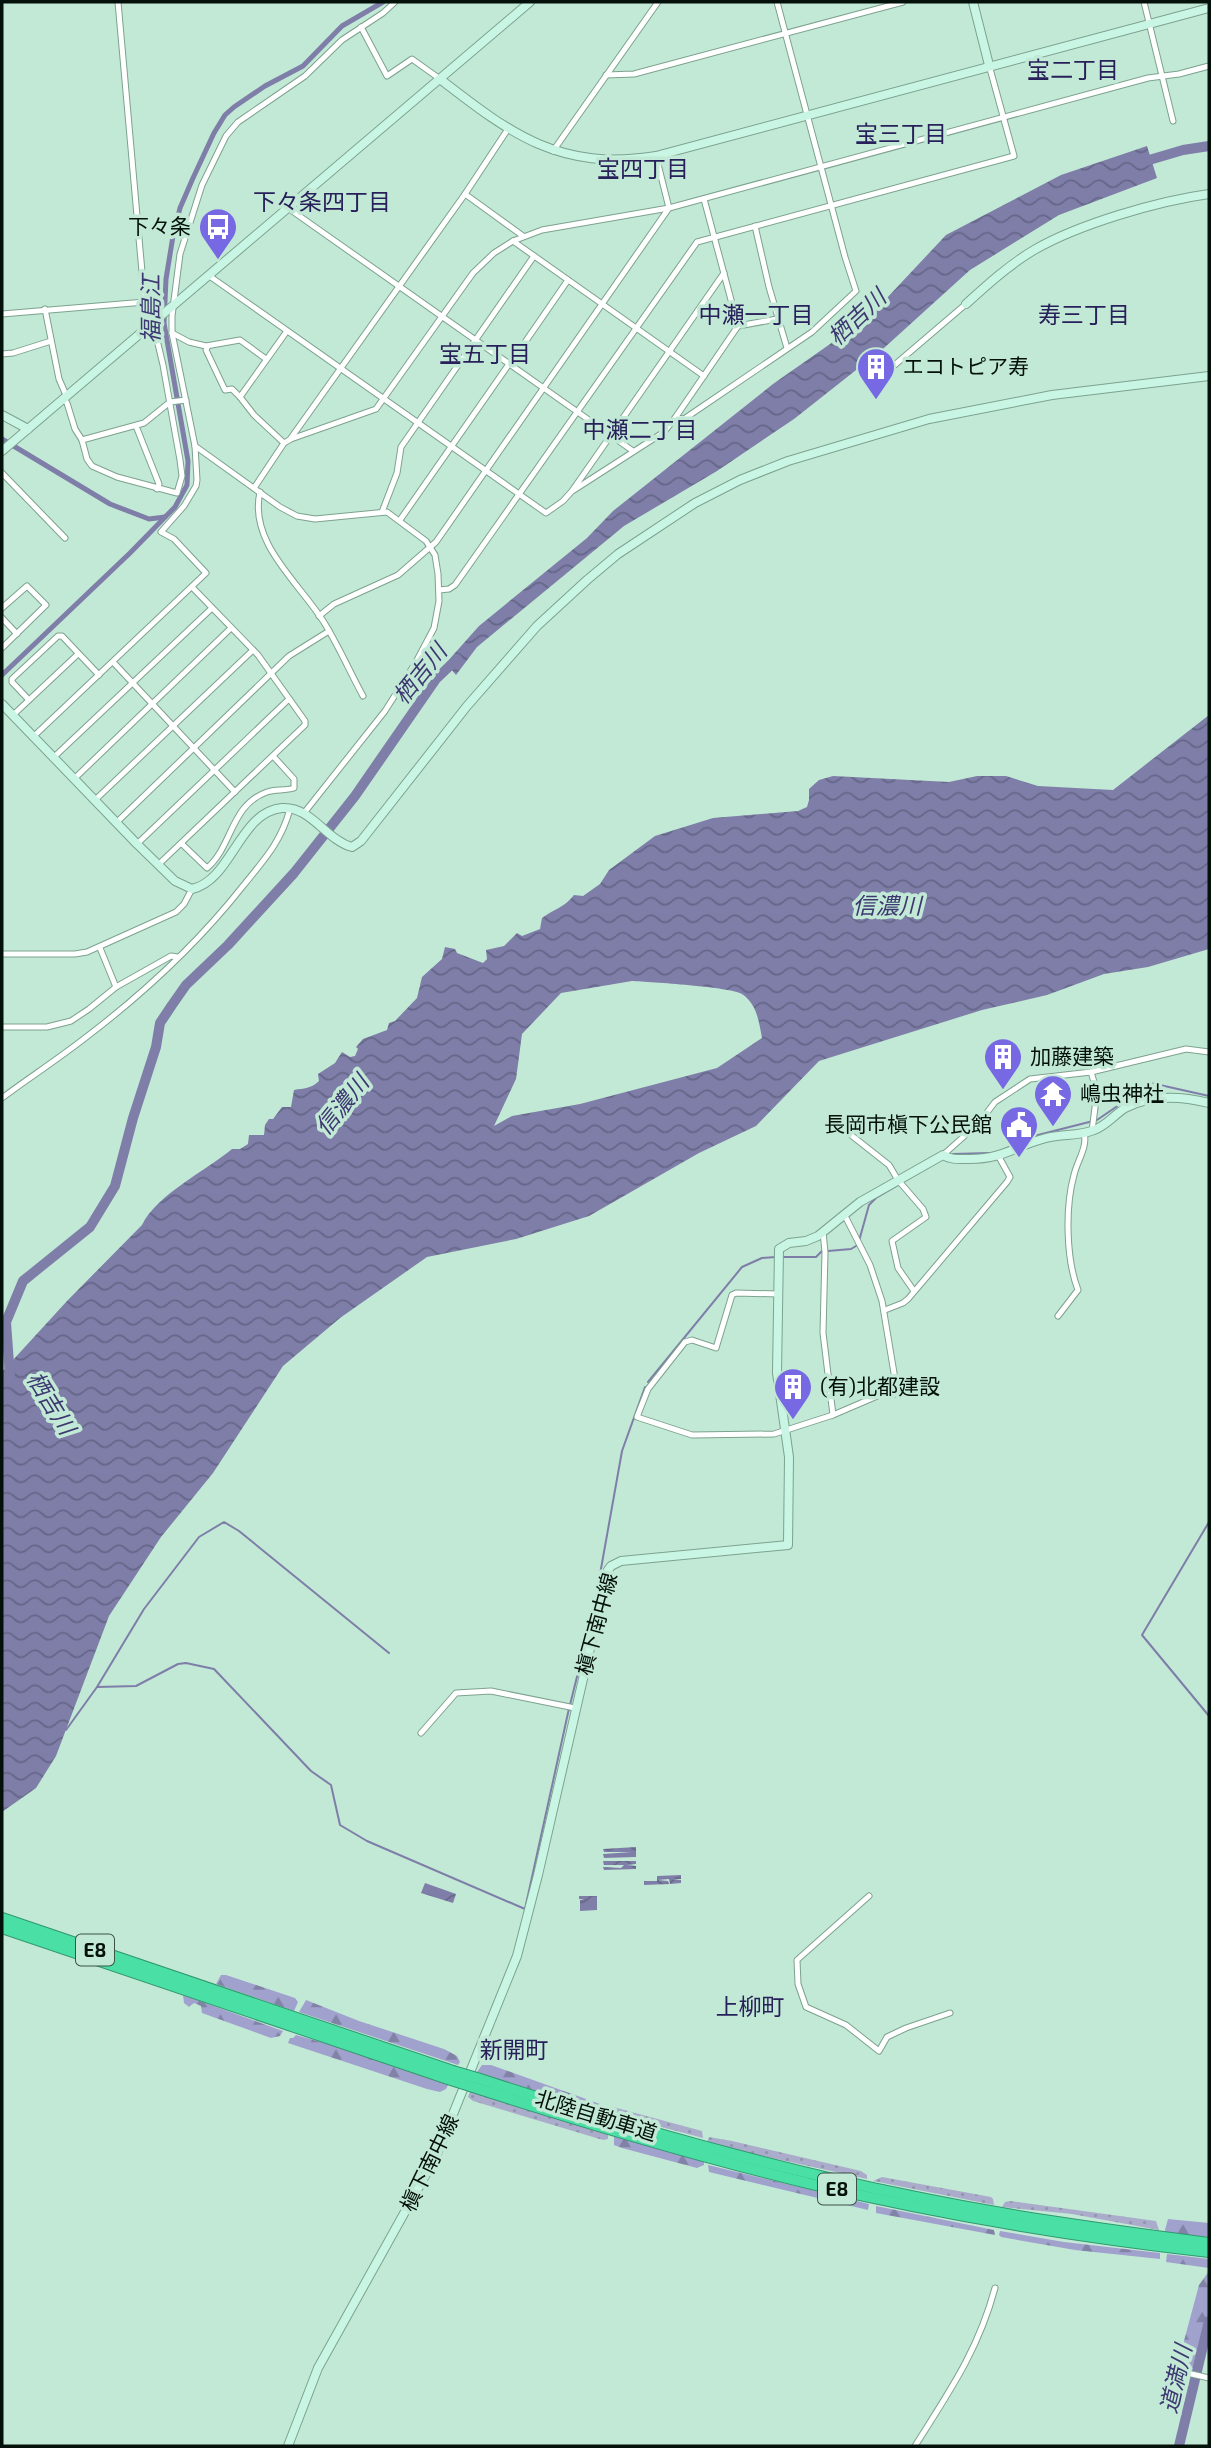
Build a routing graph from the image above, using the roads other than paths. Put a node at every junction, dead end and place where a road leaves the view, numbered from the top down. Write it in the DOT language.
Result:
graph roads {
  1 [pos="118,2"];
  2 [pos="395,2"];
  3 [pos="530,2"];
  4 [pos="658,2"];
  5 [pos="778,2"];
  6 [pos="903,2"];
  7 [pos="972,2"];
  8 [pos="1144,2"];
  9 [pos="1209,8"];
  10 [pos="1150,22"];
  11 [pos="361,27"];
  12 [pos="786,34"];
  13 [pos="989,65"];
  14 [pos="1209,65"];
  15 [pos="1163,74"];
  16 [pos="606,75"];
  17 [pos="440,79"];
  18 [pos="808,114"];
  19 [pos="1003,118"];
  20 [pos="1173,121"];
  21 [pos="508,129"];
  22 [pos="553,151"];
  23 [pos="656,156"];
  24 [pos="822,167"];
  25 [pos="465,194"];
  26 [pos="1209,194"];
  27 [pos="704,199"];
  28 [pos="832,205"];
  29 [pos="288,208"];
  30 [pos="669,208"];
  31 [pos="755,226"];
  32 [pos="523,236"];
  33 [pos="714,237"];
  34 [pos="513,241"];
  35 [pos="534,256"];
  36 [pos="724,273"];
  37 [pos="208,275"];
  38 [pos="568,280"];
  39 [pos="399,286"];
  40 [pos="145,302"];
  41 [pos="602,304"];
  42 [pos="966,304"];
  43 [pos="171,307"];
  44 [pos="45,309"];
  45 [pos="2,314"];
  46 [pos="442,316"];
  47 [pos="778,319"];
  48 [pos="152,323"];
  49 [pos="738,326"];
  50 [pos="636,328"];
  51 [pos="287,331"];
  52 [pos="172,333"];
  53 [pos="476,340"];
  54 [pos="51,341"];
  55 [pos="208,346"];
  56 [pos="787,348"];
  57 [pos="670,352"];
  58 [pos="2,354"];
  59 [pos="267,359"];
  60 [pos="509,364"];
  61 [pos="341,368"];
  62 [pos="884,374"];
  63 [pos="704,376"];
  64 [pos="1209,376"];
  65 [pos="543,388"];
  66 [pos="64,397"];
  67 [pos="240,397"];
  68 [pos="384,399"];
  69 [pos="185,400"];
  70 [pos="171,402"];
  71 [pos="577,411"];
  72 [pos="2,415"];
  73 [pos="674,418"];
  74 [pos="417,422"];
  75 [pos="136,426"];
  76 [pos="28,429"];
  77 [pos="611,436"];
  78 [pos="291,439"];
  79 [pos="82,440"];
  80 [pos="284,443"];
  81 [pos="195,446"];
  82 [pos="452,446"];
  83 [pos="4,449"];
  84 [pos="633,451"];
  85 [pos="485,470"];
  86 [pos="2,473"];
  87 [pos="254,488"];
  88 [pos="157,489"];
  89 [pos="572,491"];
  90 [pos="260,492"];
  91 [pos="519,494"];
  92 [pos="382,512"];
  93 [pos="400,520"];
  94 [pos="65,538"];
  95 [pos="430,546"];
  96 [pos="192,587"];
  97 [pos="439,590"];
  98 [pos="2,608"];
  99 [pos="212,608"];
  100 [pos="319,616"];
  101 [pos="2,618"];
  102 [pos="232,628"];
  103 [pos="329,631"];
  104 [pos="17,634"];
  105 [pos="2,648"];
  106 [pos="253,650"];
  107 [pos="78,654"];
  108 [pos="113,662"];
  109 [pos="271,673"];
  110 [pos="99,675"];
  111 [pos="132,683"];
  112 [pos="363,696"];
  113 [pos="289,699"];
  114 [pos="29,700"];
  115 [pos="2,704"];
  116 [pos="152,704"];
  117 [pos="12,716"];
  118 [pos="173,726"];
  119 [pos="33,737"];
  120 [pos="194,748"];
  121 [pos="273,756"];
  122 [pos="53,758"];
  123 [pos="214,770"];
  124 [pos="74,779"];
  125 [pos="235,792"];
  126 [pos="94,801"];
  127 [pos="290,809"];
  128 [pos="306,815"];
  129 [pos="116,823"];
  130 [pos="137,844"];
  131 [pos="182,844"];
  132 [pos="158,865"];
  133 [pos="192,890"];
  134 [pos="100,948"];
  135 [pos="2,954"];
  136 [pos="179,957"];
  137 [pos="116,987"];
  138 [pos="2,1027"];
  139 [pos="1209,1052"];
  140 [pos="1091,1072"];
  141 [pos="2,1098"];
  142 [pos="1209,1103"];
  143 [pos="1088,1132"];
  144 [pos="851,1135"];
  145 [pos="943,1155"];
  146 [pos="999,1157"];
  147 [pos="898,1180"];
  148 [pos="844,1214"];
  149 [pos="823,1232"];
  150 [pos="914,1291"];
  151 [pos="778,1294"];
  152 [pos="885,1310"];
  153 [pos="1058,1316"];
  154 [pos="896,1385"];
  155 [pos="895,1394"];
  156 [pos="833,1415"];
  157 [pos="785,1431"];
  158 [pos="575,1708"];
  159 [pos="421,1733"];
  160 [pos="869,1896"];
  161 [pos="2,1917"];
  162 [pos="2,1928"];
  163 [pos="188,1986"];
  164 [pos="950,2013"];
  165 [pos="475,2083"];
  166 [pos="1209,2243"];
  167 [pos="1209,2252"];
  168 [pos="995,2288"];
  169 [pos="1183,2372"];
  170 [pos="1209,2378"];
  171 [pos="288,2446"];
  172 [pos="915,2446"];
  1 -- 40 [label="street"];
  2 -- 11 [label="street"];
  3 -- 17 [label="street"];
  4 -- 16 [label="street"];
  5 -- 12 [label="street"];
  6 -- 12 [label="street"];
  7 -- 13 [label="street"];
  8 -- 10 [label="street"];
  9 -- 10 [label="street"];
  10 -- 13 [label="street"];
  10 -- 15 [label="street"];
  11 -- 17 [label="street"];
  11 -- 43 [label="street"];
  12 -- 16 [label="street"];
  12 -- 18 [label="street"];
  13 -- 18 [label="street"];
  13 -- 19 [label="street"];
  14 -- 15 [label="street"];
  15 -- 19 [label="street"];
  15 -- 20 [label="street"];
  16 -- 22 [label="street"];
  17 -- 21 [label="street"];
  17 -- 29 [label="street"];
  18 -- 23 [label="street"];
  18 -- 24 [label="street"];
  19 -- 24 [label="street"];
  19 -- 28 [label="street"];
  21 -- 22 [label="street"];
  21 -- 25 [label="street"];
  22 -- 23 [label="street"];
  23 -- 30 [label="street"];
  24 -- 27 [label="street"];
  24 -- 28 [label="street"];
  25 -- 32 [label="street"];
  25 -- 39 [label="street"];
  26 -- 42 [label="street"];
  27 -- 30 [label="street"];
  27 -- 33 [label="street"];
  28 -- 31 [label="street"];
  28 -- 56 [label="street"];
  29 -- 37 [label="street"];
  29 -- 39 [label="street"];
  30 -- 32 [label="street"];
  30 -- 41 [label="street"];
  31 -- 33 [label="street"];
  31 -- 47 [label="street"];
  32 -- 34 [label="street"];
  33 -- 36 [label="street"];
  33 -- 50 [label="street"];
  34 -- 35 [label="street"];
  34 -- 46 [label="street"];
  35 -- 38 [label="street"];
  35 -- 53 [label="street"];
  36 -- 49 [label="street"];
  36 -- 57 [label="street"];
  37 -- 43 [label="street"];
  37 -- 51 [label="street"];
  38 -- 41 [label="street"];
  38 -- 60 [label="street"];
  39 -- 46 [label="street"];
  39 -- 61 [label="street"];
  40 -- 44 [label="street"];
  40 -- 48 [label="street"];
  41 -- 50 [label="street"];
  41 -- 65 [label="street"];
  42 -- 62 [label="street"];
  43 -- 48 [label="street"];
  43 -- 52 [label="street"];
  44 -- 45 [label="street"];
  44 -- 54 [label="street"];
  46 -- 53 [label="street"];
  46 -- 68 [label="street"];
  47 -- 49 [label="street"];
  47 -- 56 [label="street"];
  48 -- 66 [label="street"];
  48 -- 70 [label="street"];
  49 -- 63 [label="street"];
  50 -- 57 [label="street"];
  50 -- 71 [label="street"];
  51 -- 59 [label="street"];
  51 -- 61 [label="street"];
  52 -- 55 [label="street"];
  52 -- 69 [label="street"];
  53 -- 60 [label="street"];
  53 -- 74 [label="street"];
  54 -- 58 [label="street"];
  54 -- 66 [label="street"];
  55 -- 59 [label="street"];
  55 -- 67 [label="street"];
  56 -- 73 [label="street"];
  57 -- 63 [label="street"];
  57 -- 77 [label="street"];
  59 -- 67 [label="street"];
  60 -- 65 [label="street"];
  60 -- 82 [label="street"];
  61 -- 68 [label="street"];
  61 -- 78 [label="street"];
  63 -- 73 [label="street"];
  64 -- 128 [label="street"];
  65 -- 71 [label="street"];
  65 -- 85 [label="street"];
  66 -- 76 [label="street"];
  66 -- 79 [label="street"];
  67 -- 80 [label="street"];
  68 -- 74 [label="street"];
  68 -- 78 [label="street"];
  69 -- 70 [label="street"];
  69 -- 81 [label="street"];
  70 -- 75 [label="street"];
  70 -- 88 [label="street"];
  71 -- 77 [label="street"];
  71 -- 91 [label="street"];
  72 -- 76 [label="street"];
  73 -- 84 [label="street"];
  74 -- 82 [label="street"];
  74 -- 92 [label="street"];
  75 -- 79 [label="street"];
  75 -- 88 [label="street"];
  76 -- 83 [label="street"];
  77 -- 84 [label="street"];
  77 -- 89 [label="street"];
  78 -- 80 [label="street"];
  79 -- 88 [label="street"];
  80 -- 87 [label="street"];
  81 -- 87 [label="street"];
  81 -- 96 [label="street"];
  82 -- 85 [label="street"];
  82 -- 93 [label="street"];
  84 -- 89 [label="street"];
  85 -- 91 [label="street"];
  85 -- 95 [label="street"];
  86 -- 94 [label="street"];
  87 -- 90 [label="street"];
  89 -- 91 [label="street"];
  90 -- 92 [label="street"];
  90 -- 100 [label="street"];
  91 -- 97 [label="street"];
  92 -- 93 [label="street"];
  93 -- 95 [label="street"];
  95 -- 97 [label="street"];
  95 -- 100 [label="street"];
  96 -- 99 [label="street"];
  96 -- 108 [label="street"];
  97 -- 128 [label="street"];
  98 -- 104 [label="street"];
  99 -- 102 [label="street"];
  99 -- 111 [label="street"];
  100 -- 103 [label="street"];
  101 -- 104 [label="street"];
  102 -- 106 [label="street"];
  102 -- 116 [label="street"];
  103 -- 109 [label="street"];
  103 -- 112 [label="street"];
  104 -- 105 [label="street"];
  106 -- 109 [label="street"];
  106 -- 118 [label="street"];
  107 -- 110 [label="street"];
  107 -- 114 [label="street"];
  107 -- 114 [label="street"];
  108 -- 110 [label="street"];
  108 -- 111 [label="street"];
  109 -- 113 [label="street"];
  109 -- 120 [label="street"];
  110 -- 119 [label="street"];
  111 -- 116 [label="street"];
  111 -- 122 [label="street"];
  113 -- 121 [label="street"];
  113 -- 123 [label="street"];
  114 -- 117 [label="street"];
  115 -- 117 [label="street"];
  116 -- 118 [label="street"];
  116 -- 124 [label="street"];
  117 -- 119 [label="street"];
  118 -- 120 [label="street"];
  118 -- 126 [label="street"];
  119 -- 122 [label="street"];
  120 -- 123 [label="street"];
  120 -- 129 [label="street"];
  121 -- 125 [label="street"];
  121 -- 131 [label="street"];
  122 -- 124 [label="street"];
  123 -- 125 [label="street"];
  123 -- 130 [label="street"];
  124 -- 126 [label="street"];
  125 -- 131 [label="street"];
  126 -- 129 [label="street"];
  127 -- 128 [label="street"];
  127 -- 133 [label="street"];
  127 -- 136 [label="street"];
  129 -- 130 [label="street"];
  130 -- 132 [label="street"];
  131 -- 132 [label="street"];
  132 -- 133 [label="street"];
  133 -- 134 [label="street"];
  134 -- 135 [label="street"];
  134 -- 137 [label="street"];
  136 -- 137 [label="street"];
  136 -- 141 [label="street"];
  137 -- 138 [label="street"];
  139 -- 140 [label="street"];
  140 -- 143 [label="street"];
  140 -- 145 [label="street"];
  142 -- 143 [label="street"];
  143 -- 146 [label="street"];
  143 -- 153 [label="street"];
  144 -- 147 [label="street"];
  145 -- 146 [label="street"];
  145 -- 147 [label="street, 槇下南中線"];
  146 -- 150 [label="street"];
  147 -- 148 [label="street, 槇下南中線"];
  147 -- 150 [label="street"];
  148 -- 149 [label="street, 槇下南中線"];
  148 -- 152 [label="street"];
  149 -- 151 [label="street, 槇下南中線"];
  149 -- 156 [label="street"];
  150 -- 152 [label="street"];
  151 -- 157 [label="street, 槇下南中線"];
  151 -- 157 [label="street"];
  152 -- 154 [label="street"];
  155 -- 156 [label="street"];
  156 -- 157 [label="street"];
  157 -- 158 [label="street, 槇下南中線"];
  158 -- 159 [label="street"];
  158 -- 171 [label="street, 槇下南中線"];
  160 -- 164 [label="street"];
  161 -- 163 [label="highway, 北陸自動車道 / E8"];
  162 -- 163 [label="highway, 北陸自動車道 / E8"];
  163 -- 165 [label="highway, 北陸自動車道 / E8, bridge"];
  165 -- 166 [label="highway, 北陸自動車道 / E8"];
  165 -- 167 [label="highway, 北陸自動車道 / E8"];
  168 -- 172 [label="street"];
  169 -- 170 [label="street"];
}
